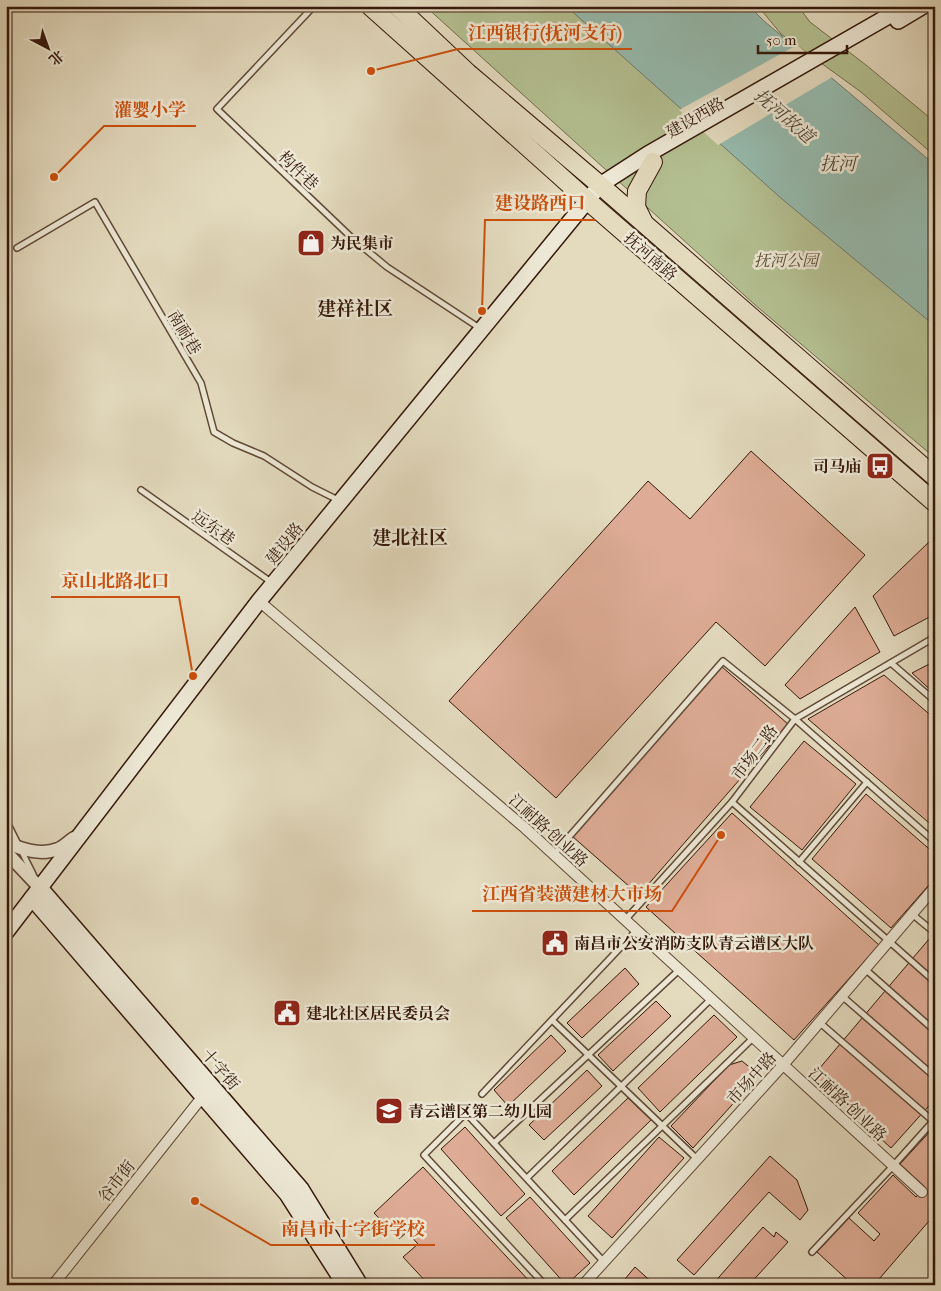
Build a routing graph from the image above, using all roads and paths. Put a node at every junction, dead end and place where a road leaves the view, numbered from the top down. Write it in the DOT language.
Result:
graph roads {
  1 [pos="314,6"];
  2 [pos="370,6"];
  3 [pos="397,6"];
  4 [pos="906,6"];
  5 [pos="923,6"];
  6 [pos="870,33"];
  7 [pos="650,158"];
  8 [pos="604,189"];
  9 [pos="590,203"];
  10 [pos="644,224"];
  11 [pos="17,248"];
  12 [pos="481,329"];
  13 [pos="935,477"];
  14 [pos="141,490"];
  15 [pos="341,502"];
  16 [pos="935,503"];
  17 [pos="273,584"];
  18 [pos="259,602"];
  19 [pos="935,638"];
  20 [pos="891,663"];
  21 [pos="935,701"];
  22 [pos="795,719"];
  23 [pos="866,782"];
  24 [pos="732,802"];
  25 [pos="6,820"];
  26 [pos="84,830"];
  27 [pos="935,842"];
  28 [pos="6,844"];
  29 [pos="21,849"];
  30 [pos="6,852"];
  31 [pos="554,854"];
  32 [pos="800,862"];
  33 [pos="935,887"];
  34 [pos="36,893"];
  35 [pos="912,914"];
  36 [pos="625,920"];
  37 [pos="636,931"];
  38 [pos="6,932"];
  39 [pos="935,933"];
  40 [pos="889,941"];
  41 [pos="865,969"];
  42 [pos="679,970"];
  43 [pos="935,982"];
  44 [pos="842,996"];
  45 [pos="711,999"];
  46 [pos="552,1020"];
  47 [pos="819,1022"];
  48 [pos="935,1031"];
  49 [pos="753,1038"];
  50 [pos="588,1055"];
  51 [pos="783,1065"];
  52 [pos="935,1077"];
  53 [pos="621,1087"];
  54 [pos="482,1094"];
  55 [pos="203,1096"];
  56 [pos="934,1120"];
  57 [pos="662,1126"];
  58 [pos="494,1143"];
  59 [pos="697,1160"];
  60 [pos="894,1166"];
  61 [pos="527,1178"];
  62 [pos="922,1192"];
  63 [pos="565,1220"];
  64 [pos="812,1252"];
  65 [pos="604,1262"];
  66 [pos="53,1285"];
  67 [pos="344,1285"];
  68 [pos="360,1285"];
  69 [pos="545,1285"];
  70 [pos="583,1285"];
  1 -- 12 [label="lane, 构件巷"];
  2 -- 9 [label="highway, 抚河南路"];
  3 -- 8 [label="highway, 抚河南路"];
  4 -- 6 [label="main road, 建设西路"];
  5 -- 6 [label="main road, 建设西路"];
  6 -- 7 [label="main road, 建设西路"];
  7 -- 8 [label="main road, 建设西路"];
  7 -- 10 [label="highway"];
  8 -- 9 [label="main road, 建设西路"];
  8 -- 10 [label="highway, 抚河南路"];
  9 -- 12 [label="main road, 建设路"];
  9 -- 16 [label="highway, 抚河南路"];
  10 -- 13 [label="highway, 抚河南路"];
  11 -- 15 [label="lane, 南耐巷"];
  12 -- 15 [label="main road, 建设路"];
  14 -- 17 [label="lane, 远东巷"];
  15 -- 17 [label="main road, 建设路"];
  17 -- 18 [label="main road, 建设路"];
  18 -- 26 [label="main road, 建设路"];
  18 -- 31 [label="street, 江耐路·创业路"];
  19 -- 20 [label="lane, 市场二路"];
  20 -- 21 [label="lane"];
  20 -- 22 [label="lane, 市场二路"];
  22 -- 23 [label="lane"];
  22 -- 24 [label="lane, 市场二路"];
  22 -- 31 [label="lane"];
  23 -- 27 [label="lane"];
  23 -- 32 [label="lane"];
  24 -- 32 [label="lane"];
  24 -- 36 [label="lane, 市场二路"];
  25 -- 29 [label="lane"];
  26 -- 29 [label="street"];
  26 -- 34 [label="main road, 建设路"];
  28 -- 29 [label="street"];
  29 -- 34 [label="lane"];
  30 -- 34 [label="street"];
  31 -- 36 [label="street, 江耐路·创业路"];
  32 -- 40 [label="lane"];
  33 -- 35 [label="street, 市场中路"];
  34 -- 38 [label="main road, 建设路"];
  34 -- 55 [label="main road, 十字街"];
  34 -- 68 [label="main road, 十字街"];
  35 -- 39 [label="lane"];
  35 -- 40 [label="street, 市场中路"];
  36 -- 37 [label="street, 江耐路·创业路"];
  37 -- 42 [label="street, 江耐路·创业路"];
  37 -- 46 [label="lane"];
  40 -- 41 [label="street, 市场中路"];
  40 -- 43 [label="lane"];
  41 -- 44 [label="street, 市场中路"];
  41 -- 48 [label="lane"];
  42 -- 45 [label="street, 江耐路·创业路"];
  42 -- 50 [label="lane"];
  44 -- 47 [label="street, 市场中路"];
  44 -- 52 [label="lane"];
  45 -- 49 [label="street, 江耐路·创业路"];
  45 -- 53 [label="lane"];
  46 -- 50 [label="lane"];
  46 -- 54 [label="lane"];
  47 -- 51 [label="street, 市场中路"];
  47 -- 56 [label="lane"];
  49 -- 51 [label="street, 江耐路·创业路"];
  49 -- 57 [label="lane"];
  50 -- 53 [label="lane"];
  50 -- 58 [label="lane"];
  51 -- 59 [label="street, 市场中路"];
  51 -- 60 [label="street, 江耐路·创业路"];
  53 -- 57 [label="lane"];
  53 -- 61 [label="lane"];
  55 -- 66 [label="street, 谷市街"];
  55 -- 67 [label="main road, 十字街"];
  56 -- 60 [label="lane"];
  57 -- 59 [label="lane"];
  57 -- 63 [label="lane"];
  58 -- 61 [label="lane"];
  58 -- 69 [label="lane"];
  59 -- 65 [label="street, 市场中路"];
  60 -- 62 [label="street, 江耐路·创业路"];
  60 -- 64 [label="lane"];
  61 -- 63 [label="lane"];
  63 -- 65 [label="lane"];
  65 -- 70 [label="street, 市场中路"];
}
